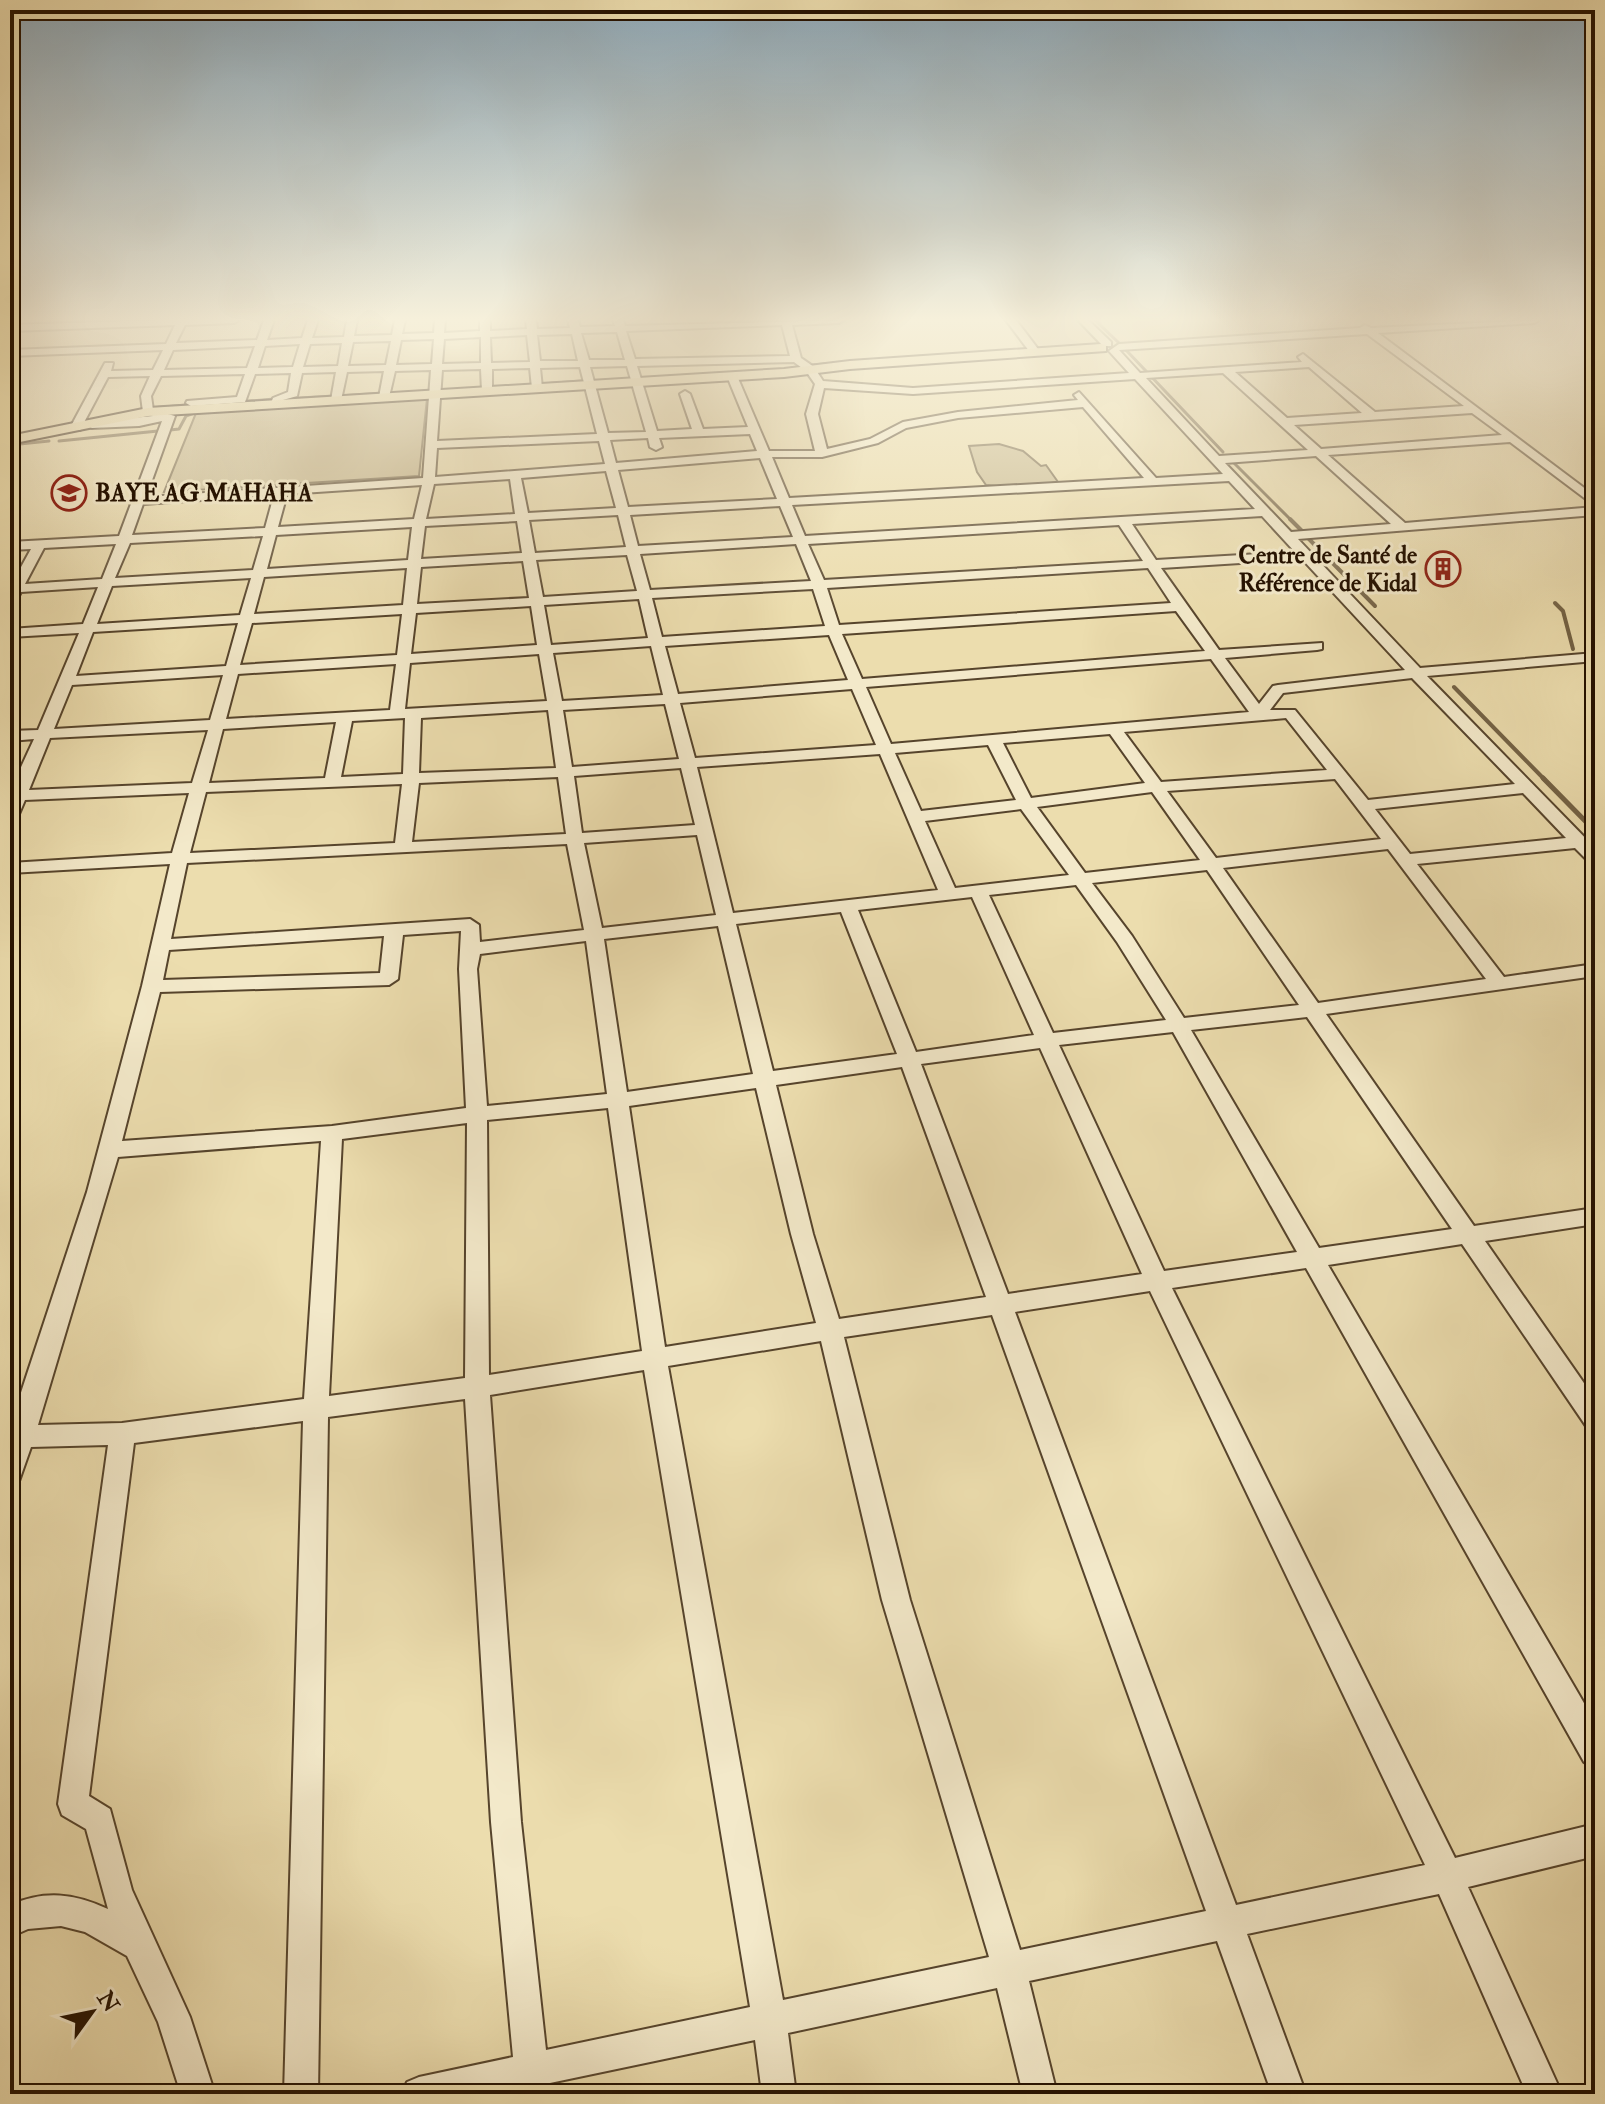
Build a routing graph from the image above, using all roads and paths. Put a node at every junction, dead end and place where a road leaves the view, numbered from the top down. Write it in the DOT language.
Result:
graph roads {
  1 [pos="81,418"];
  2 [pos="121,418"];
  3 [pos="160,418"];
  4 [pos="168,418"];
  5 [pos="433,418"];
  6 [pos="598,418"];
  7 [pos="648,418"];
  8 [pos="694,418"];
  9 [pos="749,418"];
  10 [pos="813,418"];
  11 [pos="951,418"];
  12 [pos="1099,418"];
  13 [pos="1176,418"];
  14 [pos="1278,418"];
  15 [pos="1339,418"];
  16 [pos="1488,418"];
  17 [pos="1282,422"];
  18 [pos="92,425"];
  19 [pos="76,428"];
  20 [pos="754,430"];
  21 [pos="699,432"];
  22 [pos="653,435"];
  23 [pos="603,437"];
  24 [pos="1513,438"];
  25 [pos="10,440"];
  26 [pos="431,445"];
  27 [pos="1317,452"];
  28 [pos="764,454"];
  29 [pos="822,454"];
  30 [pos="1215,460"];
  31 [pos="661,462"];
  32 [pos="611,466"];
  33 [pos="515,475"];
  34 [pos="1231,477"];
  35 [pos="429,480"];
  36 [pos="1153,481"];
  37 [pos="282,490"];
  38 [pos="139,501"];
  39 [pos="1595,502"];
  40 [pos="784,503"];
  41 [pos="1595,511"];
  42 [pos="1266,512"];
  43 [pos="623,513"];
  44 [pos="523,518"];
  45 [pos="1124,522"];
  46 [pos="419,524"];
  47 [pos="1402,527"];
  48 [pos="272,533"];
  49 [pos="1289,536"];
  50 [pos="124,541"];
  51 [pos="800,541"];
  52 [pos="39,545"];
  53 [pos="10,546"];
  54 [pos="633,551"];
  55 [pos="1306,555"];
  56 [pos="529,558"];
  57 [pos="414,565"];
  58 [pos="1152,565"];
  59 [pos="260,574"];
  60 [pos="107,584"];
  61 [pos="819,585"];
  62 [pos="18,588"];
  63 [pos="644,595"];
  64 [pos="10,600"];
  65 [pos="537,602"];
  66 [pos="1180,607"];
  67 [pos="409,609"];
  68 [pos="247,619"];
  69 [pos="89,629"];
  70 [pos="834,631"];
  71 [pos="10,633"];
  72 [pos="657,643"];
  73 [pos="1317,646"];
  74 [pos="545,650"];
  75 [pos="1216,656"];
  76 [pos="1595,657"];
  77 [pos="403,659"];
  78 [pos="231,670"];
  79 [pos="1416,673"];
  80 [pos="68,681"];
  81 [pos="857,685"];
  82 [pos="671,699"];
  83 [pos="555,706"];
  84 [pos="405,714"];
  85 [pos="1259,715"];
  86 [pos="345,718"];
  87 [pos="215,725"];
  88 [pos="1114,729"];
  89 [pos="46,735"];
  90 [pos="10,736"];
  91 [pos="993,740"];
  92 [pos="888,749"];
  93 [pos="688,763"];
  94 [pos="564,772"];
  95 [pos="1339,774"];
  96 [pos="411,779"];
  97 [pos="332,782"];
  98 [pos="1156,787"];
  99 [pos="200,788"];
  100 [pos="1526,788"];
  101 [pos="15,796"];
  102 [pos="1026,804"];
  103 [pos="1364,805"];
  104 [pos="10,817"];
  105 [pos="917,817"];
  106 [pos="703,829"];
  107 [pos="575,840"];
  108 [pos="1580,842"];
  109 [pos="1392,843"];
  110 [pos="403,847"];
  111 [pos="180,856"];
  112 [pos="1595,858"];
  113 [pos="1405,860"];
  114 [pos="1212,864"];
  115 [pos="10,868"];
  116 [pos="1079,878"];
  117 [pos="978,891"];
  118 [pos="948,892"];
  119 [pos="847,905"];
  120 [pos="728,919"];
  121 [pos="394,929"];
  122 [pos="594,935"];
  123 [pos="161,945"];
  124 [pos="471,949"];
  125 [pos="1595,970"];
  126 [pos="1499,984"];
  127 [pos="152,986"];
  128 [pos="1311,1010"];
  129 [pos="1179,1026"];
  130 [pos="1048,1040"];
  131 [pos="911,1059"];
  132 [pos="764,1079"];
  133 [pos="618,1100"];
  134 [pos="477,1114"];
  135 [pos="332,1133"];
  136 [pos="109,1150"];
  137 [pos="1595,1216"];
  138 [pos="1469,1237"];
  139 [pos="1311,1259"];
  140 [pos="1157,1281"];
  141 [pos="1001,1307"];
  142 [pos="830,1330"];
  143 [pos="655,1360"];
  144 [pos="477,1387"];
  145 [pos="316,1410"];
  146 [pos="1595,1419"];
  147 [pos="122,1434"];
  148 [pos="15,1437"];
  149 [pos="10,1473"];
  150 [pos="1595,1751"];
  151 [pos="1595,1840"];
  152 [pos="1447,1876"];
  153 [pos="10,1921"];
  154 [pos="1228,1921"];
  155 [pos="138,1944"];
  156 [pos="1009,1967"];
  157 [pos="769,2018"];
  158 [pos="533,2082"];
  159 [pos="198,2094"];
  160 [pos="301,2094"];
  161 [pos="419,2094"];
  162 [pos="779,2094"];
  163 [pos="1040,2094"];
  164 [pos="1289,2094"];
  165 [pos="1545,2094"];
  1 -- 19 [label="street"];
  2 -- 18 [label="main road"];
  3 -- 18 [label="street"];
  4 -- 38 [label="street"];
  5 -- 26 [label="street"];
  6 -- 23 [label="street"];
  7 -- 22 [label="street"];
  8 -- 21 [label="street"];
  9 -- 20 [label="street"];
  10 -- 29 [label="street"];
  11 -- 29 [label="street"];
  12 -- 36 [label="street"];
  13 -- 30 [label="street"];
  14 -- 17 [label="street"];
  15 -- 17 [label="street"];
  16 -- 24 [label="street"];
  17 -- 27 [label="street"];
  18 -- 19 [label="main road"];
  19 -- 25 [label="main road"];
  20 -- 21 [label="street"];
  20 -- 28 [label="street"];
  21 -- 22 [label="street"];
  22 -- 23 [label="street"];
  22 -- 31 [label="street"];
  23 -- 26 [label="street"];
  23 -- 32 [label="street"];
  24 -- 27 [label="street"];
  24 -- 39 [label="street"];
  26 -- 35 [label="street"];
  27 -- 30 [label="street"];
  27 -- 47 [label="street"];
  28 -- 29 [label="street"];
  28 -- 31 [label="street"];
  28 -- 40 [label="street"];
  30 -- 34 [label="street"];
  31 -- 32 [label="street"];
  32 -- 33 [label="street"];
  32 -- 43 [label="street"];
  33 -- 35 [label="street"];
  33 -- 44 [label="street"];
  34 -- 36 [label="street"];
  34 -- 42 [label="street"];
  35 -- 37 [label="street"];
  35 -- 46 [label="street"];
  36 -- 40 [label="street"];
  37 -- 38 [label="street"];
  37 -- 48 [label="street"];
  38 -- 50 [label="street"];
  40 -- 43 [label="street"];
  40 -- 51 [label="street"];
  41 -- 47 [label="street"];
  42 -- 45 [label="street"];
  42 -- 49 [label="street"];
  43 -- 44 [label="street"];
  43 -- 54 [label="street"];
  44 -- 46 [label="street"];
  44 -- 56 [label="street"];
  45 -- 51 [label="street"];
  45 -- 58 [label="street"];
  46 -- 48 [label="street"];
  46 -- 57 [label="street"];
  47 -- 49 [label="street"];
  48 -- 50 [label="street"];
  48 -- 59 [label="street"];
  49 -- 55 [label="street"];
  50 -- 52 [label="street"];
  50 -- 60 [label="street"];
  51 -- 54 [label="street"];
  51 -- 61 [label="street"];
  52 -- 53 [label="street"];
  52 -- 62 [label="street"];
  54 -- 56 [label="street"];
  54 -- 63 [label="street"];
  55 -- 58 [label="street"];
  55 -- 79 [label="street"];
  56 -- 57 [label="street"];
  56 -- 65 [label="street"];
  57 -- 59 [label="street"];
  57 -- 67 [label="street"];
  58 -- 61 [label="street"];
  58 -- 66 [label="street"];
  59 -- 60 [label="street"];
  59 -- 68 [label="street"];
  60 -- 62 [label="street"];
  60 -- 69 [label="street"];
  61 -- 63 [label="street"];
  61 -- 70 [label="street"];
  62 -- 64 [label="street"];
  63 -- 65 [label="street"];
  63 -- 72 [label="street"];
  65 -- 67 [label="street"];
  65 -- 74 [label="street"];
  66 -- 70 [label="street"];
  66 -- 75 [label="street"];
  67 -- 68 [label="street"];
  67 -- 77 [label="street"];
  68 -- 69 [label="street"];
  68 -- 78 [label="street"];
  69 -- 71 [label="street"];
  69 -- 80 [label="street"];
  70 -- 72 [label="street"];
  70 -- 81 [label="street"];
  72 -- 74 [label="street"];
  72 -- 82 [label="street"];
  73 -- 75 [label="street"];
  74 -- 77 [label="street"];
  74 -- 83 [label="street"];
  75 -- 81 [label="street"];
  75 -- 85 [label="street"];
  76 -- 79 [label="street"];
  77 -- 78 [label="street"];
  77 -- 84 [label="street"];
  78 -- 80 [label="street"];
  78 -- 87 [label="street"];
  79 -- 85 [label="street"];
  79 -- 100 [label="street"];
  80 -- 89 [label="street"];
  81 -- 82 [label="street"];
  81 -- 92 [label="street"];
  82 -- 83 [label="street"];
  82 -- 93 [label="street"];
  83 -- 84 [label="street"];
  83 -- 94 [label="street"];
  84 -- 86 [label="street"];
  84 -- 96 [label="street"];
  85 -- 88 [label="street"];
  85 -- 95 [label="street"];
  86 -- 87 [label="street"];
  86 -- 97 [label="street"];
  87 -- 89 [label="street"];
  87 -- 99 [label="street"];
  88 -- 91 [label="street"];
  88 -- 98 [label="street"];
  89 -- 90 [label="street"];
  89 -- 101 [label="street"];
  91 -- 92 [label="street"];
  91 -- 102 [label="street"];
  92 -- 93 [label="street"];
  92 -- 105 [label="street"];
  93 -- 94 [label="street"];
  93 -- 106 [label="street"];
  94 -- 96 [label="street"];
  94 -- 107 [label="street"];
  95 -- 98 [label="street"];
  95 -- 103 [label="street"];
  96 -- 97 [label="street"];
  96 -- 110 [label="street"];
  97 -- 99 [label="street"];
  98 -- 102 [label="street"];
  98 -- 114 [label="street"];
  99 -- 101 [label="street"];
  99 -- 111 [label="street"];
  100 -- 103 [label="street"];
  100 -- 108 [label="street"];
  101 -- 104 [label="street"];
  102 -- 105 [label="street"];
  102 -- 116 [label="street"];
  103 -- 109 [label="street"];
  105 -- 118 [label="street"];
  106 -- 107 [label="street"];
  106 -- 120 [label="street"];
  107 -- 110 [label="street"];
  107 -- 122 [label="street"];
  108 -- 112 [label="street"];
  108 -- 113 [label="street"];
  109 -- 113 [label="street"];
  109 -- 114 [label="street"];
  110 -- 111 [label="street"];
  111 -- 115 [label="street"];
  111 -- 123 [label="street"];
  113 -- 126 [label="street"];
  114 -- 116 [label="street"];
  114 -- 128 [label="street"];
  116 -- 117 [label="street"];
  116 -- 129 [label="street"];
  117 -- 118 [label="street"];
  117 -- 130 [label="street"];
  118 -- 119 [label="street"];
  119 -- 120 [label="street"];
  119 -- 131 [label="street"];
  120 -- 122 [label="street"];
  120 -- 132 [label="street"];
  121 -- 123 [label="street"];
  121 -- 124 [label="street"];
  121 -- 127 [label="street"];
  122 -- 124 [label="street"];
  122 -- 133 [label="street"];
  123 -- 127 [label="street"];
  124 -- 134 [label="street"];
  125 -- 126 [label="street"];
  126 -- 128 [label="street"];
  127 -- 136 [label="street"];
  128 -- 129 [label="street"];
  128 -- 138 [label="street"];
  129 -- 130 [label="street"];
  129 -- 139 [label="street"];
  130 -- 131 [label="street"];
  130 -- 140 [label="street"];
  131 -- 132 [label="street"];
  131 -- 141 [label="street"];
  132 -- 133 [label="street"];
  132 -- 142 [label="street"];
  133 -- 134 [label="street"];
  133 -- 143 [label="street"];
  134 -- 135 [label="street"];
  134 -- 144 [label="street"];
  135 -- 136 [label="street"];
  135 -- 145 [label="street"];
  136 -- 148 [label="street"];
  137 -- 138 [label="street"];
  138 -- 139 [label="street"];
  138 -- 146 [label="street"];
  139 -- 140 [label="street"];
  139 -- 150 [label="street"];
  140 -- 141 [label="street"];
  140 -- 152 [label="street"];
  141 -- 142 [label="street"];
  141 -- 154 [label="street"];
  142 -- 143 [label="street"];
  142 -- 156 [label="street"];
  143 -- 144 [label="street"];
  143 -- 157 [label="street"];
  144 -- 145 [label="street"];
  144 -- 158 [label="street"];
  145 -- 147 [label="street"];
  145 -- 160 [label="street"];
  147 -- 148 [label="street"];
  147 -- 155 [label="street"];
  148 -- 149 [label="street"];
  151 -- 152 [label="street"];
  152 -- 154 [label="street"];
  152 -- 165 [label="street"];
  153 -- 155 [label="street"];
  154 -- 156 [label="street"];
  154 -- 164 [label="street"];
  155 -- 159 [label="street"];
  156 -- 157 [label="street"];
  156 -- 163 [label="street"];
  157 -- 158 [label="street"];
  157 -- 162 [label="street"];
  158 -- 161 [label="street"];
}
